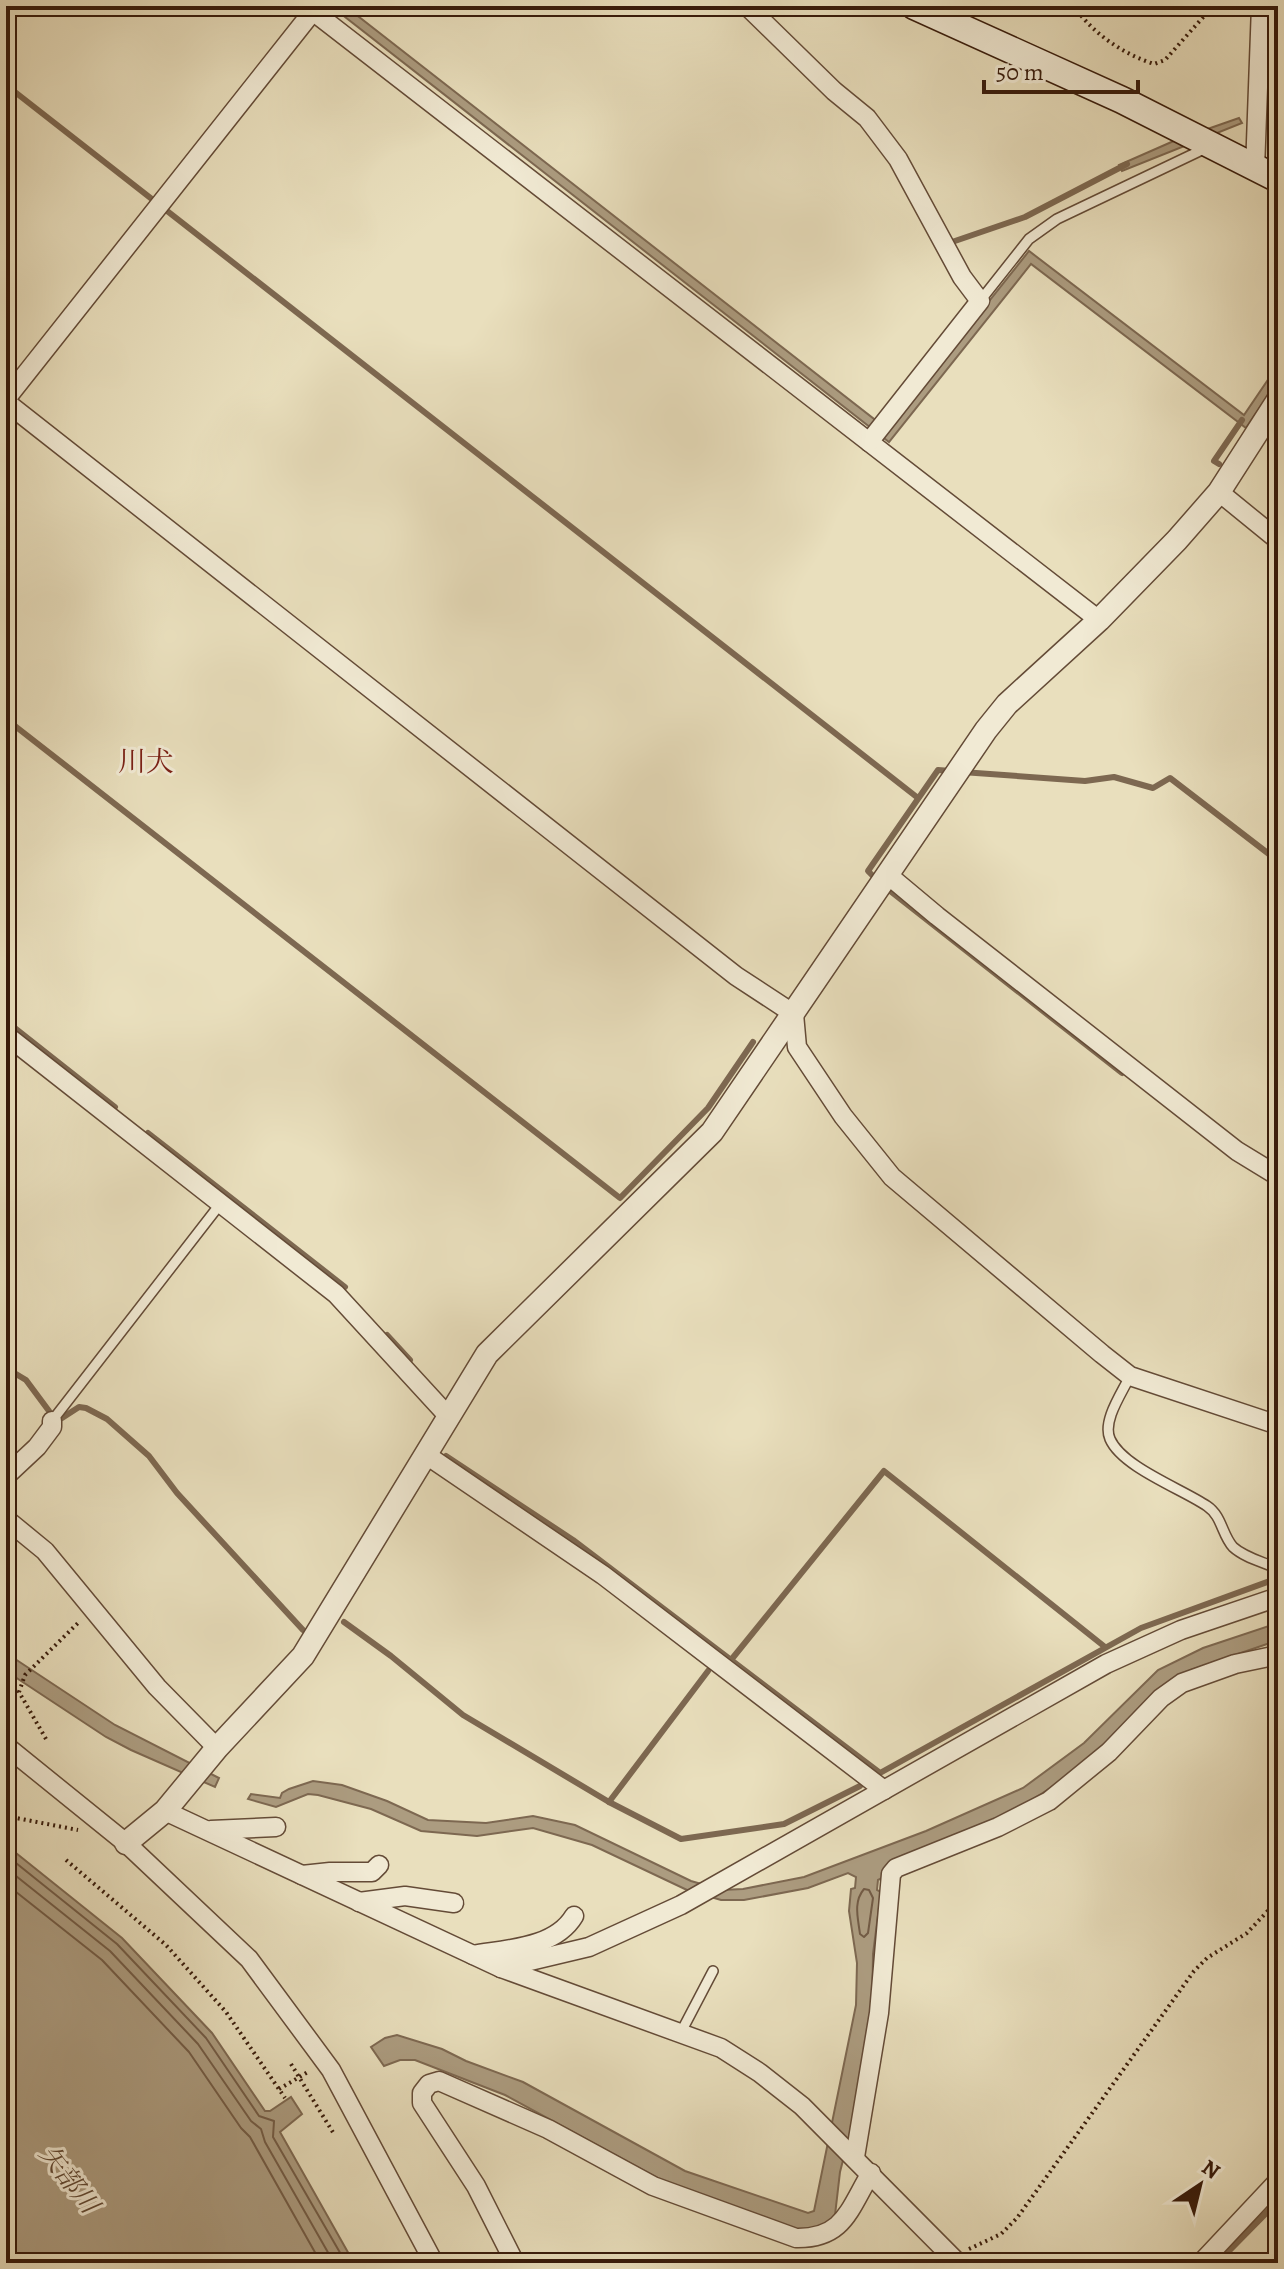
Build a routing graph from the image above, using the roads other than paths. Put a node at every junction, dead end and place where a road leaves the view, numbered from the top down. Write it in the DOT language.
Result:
graph roads {
  1 [pos="747,6"];
  2 [pos="914,6"];
  3 [pos="1261,6"];
  4 [pos="312,8"];
  5 [pos="1212,145"];
  6 [pos="1266,174"];
  7 [pos="980,301"];
  8 [pos="6,400"];
  9 [pos="1278,400"];
  10 [pos="875,434"];
  11 [pos="1219,492"];
  12 [pos="1278,540"];
  13 [pos="1099,620"];
  14 [pos="888,875"];
  15 [pos="794,1014"];
  16 [pos="6,1035"];
  17 [pos="1278,1176"];
  18 [pos="221,1203"];
  19 [pos="1130,1376"];
  20 [pos="448,1416"];
  21 [pos="52,1421"];
  22 [pos="1278,1425"];
  23 [pos="425,1454"];
  24 [pos="6,1476"];
  25 [pos="6,1519"];
  26 [pos="1278,1569"];
  27 [pos="1278,1597"];
  28 [pos="1278,1655"];
  29 [pos="6,1746"];
  30 [pos="217,1748"];
  31 [pos="884,1790"];
  32 [pos="165,1811"];
  33 [pos="276,1827"];
  34 [pos="205,1830"];
  35 [pos="122,1840"];
  36 [pos="379,1865"];
  37 [pos="302,1875"];
  38 [pos="359,1902"];
  39 [pos="454,1903"];
  40 [pos="574,1916"];
  41 [pos="473,1955"];
  42 [pos="501,1968"];
  43 [pos="713,1971"];
  44 [pos="680,2034"];
  45 [pos="855,2157"];
  46 [pos="871,2173"];
  47 [pos="1278,2181"];
  48 [pos="1207,2256"];
  49 [pos="956,2260"];
  50 [pos="434,2263"];
  51 [pos="515,2263"];
  52 [pos="1229,2263"];
  1 -- 7 [label="street"];
  2 -- 5 [label="main road"];
  3 -- 6 [label="street"];
  4 -- 8 [label="street"];
  4 -- 10 [label="street"];
  5 -- 6 [label="main road"];
  5 -- 7 [label="lane"];
  7 -- 10 [label="street"];
  8 -- 15 [label="street"];
  9 -- 11 [label="street"];
  10 -- 13 [label="street"];
  11 -- 12 [label="street"];
  11 -- 13 [label="street"];
  13 -- 14 [label="street"];
  14 -- 15 [label="street"];
  14 -- 17 [label="street"];
  15 -- 19 [label="street"];
  15 -- 20 [label="street"];
  16 -- 18 [label="street"];
  18 -- 20 [label="street"];
  18 -- 21 [label="lane"];
  19 -- 22 [label="street"];
  19 -- 26 [label="lane"];
  20 -- 23 [label="street"];
  21 -- 24 [label="street"];
  23 -- 30 [label="street"];
  23 -- 31 [label="street"];
  25 -- 30 [label="street"];
  27 -- 31 [label="street"];
  28 -- 45 [label="street"];
  29 -- 35 [label="street"];
  30 -- 32 [label="street"];
  31 -- 42 [label="street"];
  32 -- 34 [label="street"];
  32 -- 35 [label="street"];
  33 -- 34 [label="street"];
  34 -- 37 [label="street"];
  35 -- 50 [label="street"];
  36 -- 37 [label="street"];
  37 -- 38 [label="street"];
  38 -- 39 [label="street"];
  38 -- 41 [label="street"];
  40 -- 41 [label="street"];
  41 -- 42 [label="street"];
  42 -- 44 [label="street"];
  43 -- 44 [label="lane"];
  44 -- 45 [label="street"];
  45 -- 46 [label="street"];
  46 -- 49 [label="street"];
  46 -- 51 [label="street"];
  47 -- 48 [label="street"];
  48 -- 52 [label="lane"];
}
